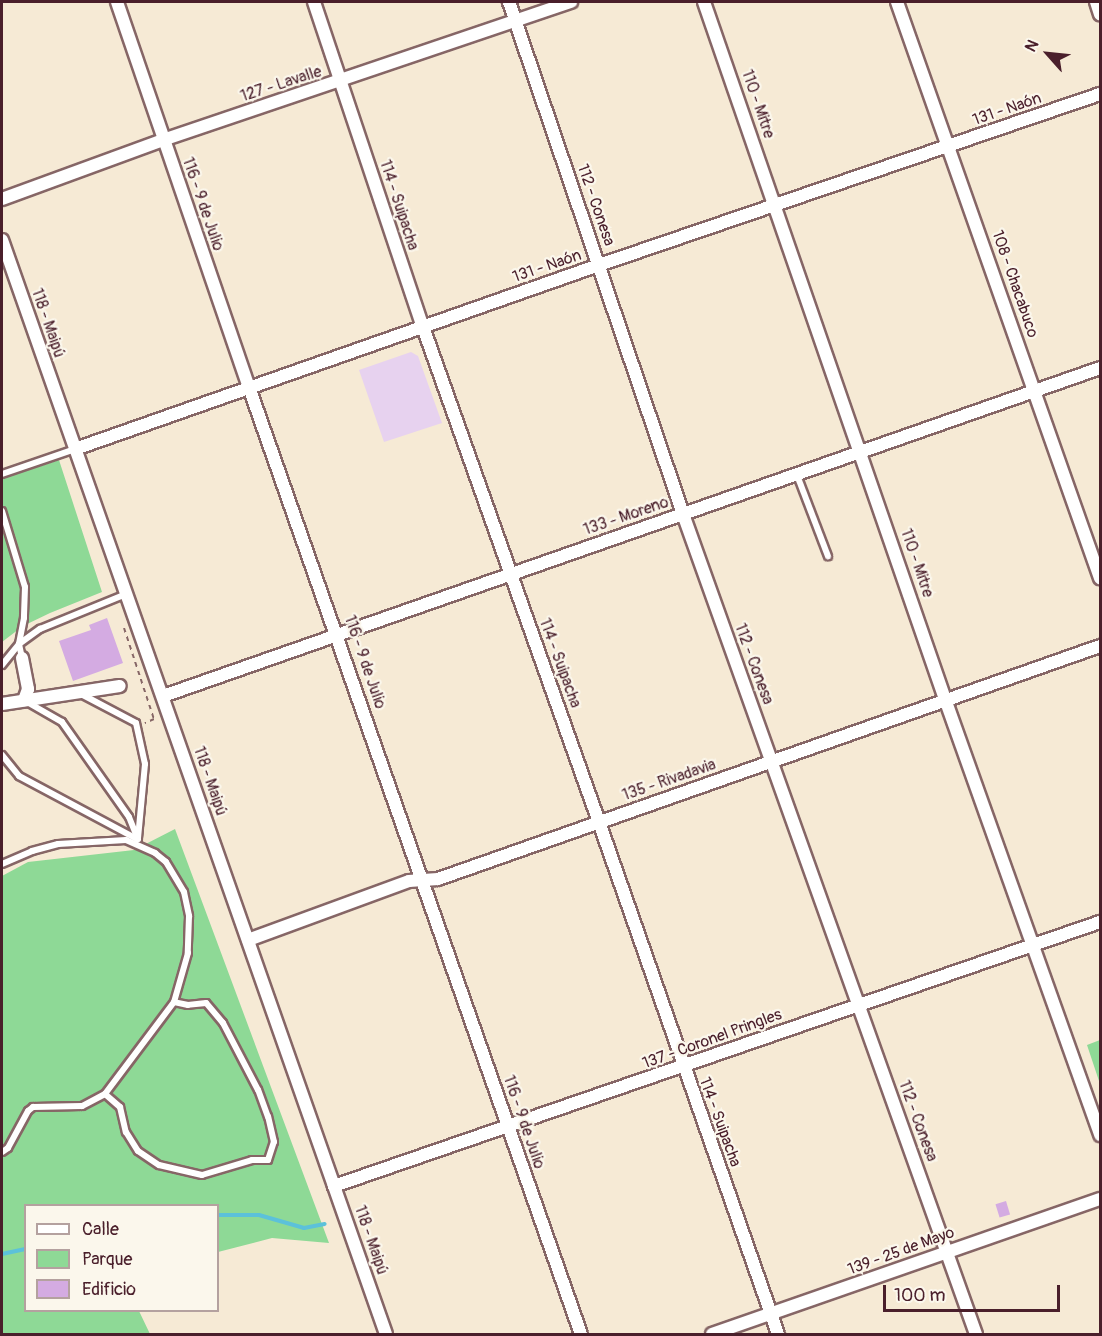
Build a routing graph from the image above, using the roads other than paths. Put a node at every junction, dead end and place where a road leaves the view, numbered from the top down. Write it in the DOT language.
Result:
graph roads {
  1 [pos="117,2"];
  2 [pos="314,2"];
  3 [pos="510,2"];
  4 [pos="571,2"];
  5 [pos="704,2"];
  6 [pos="897,2"];
  7 [pos="1096,2"];
  8 [pos="1101,14"];
  9 [pos="516,21"];
  10 [pos="341,82"];
  11 [pos="1101,94"];
  12 [pos="163,140"];
  13 [pos="950,146"];
  14 [pos="2,199"];
  15 [pos="776,205"];
  16 [pos="2,240"];
  17 [pos="599,266"];
  18 [pos="423,327"];
  19 [pos="1101,368"];
  20 [pos="250,390"];
  21 [pos="1035,391"];
  22 [pos="75,449"];
  23 [pos="862,453"];
  24 [pos="2,474"];
  25 [pos="797,475"];
  26 [pos="2,511"];
  27 [pos="682,514"];
  28 [pos="828,556"];
  29 [pos="511,574"];
  30 [pos="1101,578"];
  31 [pos="126,593"];
  32 [pos="338,635"];
  33 [pos="19,645"];
  34 [pos="1101,646"];
  35 [pos="22,658"];
  36 [pos="2,665"];
  37 [pos="120,686"];
  38 [pos="81,694"];
  39 [pos="163,696"];
  40 [pos="945,699"];
  41 [pos="24,700"];
  42 [pos="2,704"];
  43 [pos="2,754"];
  44 [pos="771,762"];
  45 [pos="600,822"];
  46 [pos="138,841"];
  47 [pos="2,864"];
  48 [pos="424,880"];
  49 [pos="1101,922"];
  50 [pos="248,939"];
  51 [pos="1034,946"];
  52 [pos="174,1002"];
  53 [pos="858,1004"];
  54 [pos="684,1068"];
  55 [pos="105,1094"];
  56 [pos="508,1126"];
  57 [pos="1101,1135"];
  58 [pos="2,1152"];
  59 [pos="334,1186"];
  60 [pos="1101,1199"];
  61 [pos="948,1251"];
  62 [pos="771,1315"];
  63 [pos="386,1335"];
  64 [pos="581,1335"];
  65 [pos="712,1335"];
  66 [pos="778,1335"];
  67 [pos="976,1335"];
  1 -- 12 [label="street, 116 - 9 de Julio"];
  2 -- 10 [label="street, 114 - Suipacha"];
  3 -- 9 [label="street, 112 - Conesa"];
  4 -- 9 [label="street, 127 - Lavalle"];
  5 -- 15 [label="street, 110 - Mitre"];
  6 -- 13 [label="street, 108 - Chacabuco"];
  7 -- 8 [label="street"];
  9 -- 10 [label="street, 127 - Lavalle"];
  9 -- 17 [label="street, 112 - Conesa"];
  10 -- 12 [label="street, 127 - Lavalle"];
  10 -- 18 [label="street, 114 - Suipacha"];
  11 -- 13 [label="street, 131 - Naón"];
  12 -- 14 [label="street, 127 - Lavalle"];
  12 -- 20 [label="street, 116 - 9 de Julio"];
  13 -- 15 [label="street, 131 - Naón"];
  13 -- 21 [label="street, 108 - Chacabuco"];
  15 -- 17 [label="street, 131 - Naón"];
  15 -- 23 [label="street, 110 - Mitre"];
  16 -- 22 [label="street, 118 - Maipú"];
  17 -- 18 [label="street, 131 - Naón"];
  17 -- 27 [label="street, 112 - Conesa"];
  18 -- 20 [label="street, 131 - Naón"];
  18 -- 29 [label="street, 114 - Suipacha"];
  19 -- 21 [label="street, 133 - Moreno"];
  20 -- 22 [label="street, 131 - Naón"];
  20 -- 32 [label="street, 116 - 9 de Julio"];
  21 -- 23 [label="street, 133 - Moreno"];
  21 -- 30 [label="street, 108 - Chacabuco"];
  22 -- 24 [label="lane"];
  22 -- 31 [label="street, 118 - Maipú"];
  23 -- 25 [label="street, 133 - Moreno"];
  23 -- 40 [label="street, 110 - Mitre"];
  25 -- 27 [label="street, 133 - Moreno"];
  25 -- 28 [label="lane"];
  26 -- 33 [label="lane"];
  27 -- 29 [label="street, 133 - Moreno"];
  27 -- 44 [label="street, 112 - Conesa"];
  29 -- 32 [label="street, 133 - Moreno"];
  29 -- 45 [label="street, 114 - Suipacha"];
  31 -- 33 [label="lane"];
  31 -- 39 [label="street, 118 - Maipú"];
  32 -- 39 [label="street, 133 - Moreno"];
  32 -- 48 [label="street, 116 - 9 de Julio"];
  33 -- 35 [label="lane"];
  33 -- 36 [label="lane"];
  34 -- 40 [label="street, 135 - Rivadavia"];
  35 -- 41 [label="street"];
  37 -- 38 [label="street"];
  38 -- 41 [label="street"];
  38 -- 46 [label="lane"];
  39 -- 50 [label="street, 118 - Maipú"];
  40 -- 44 [label="street, 135 - Rivadavia"];
  40 -- 51 [label="street, 110 - Mitre"];
  41 -- 42 [label="street"];
  41 -- 46 [label="lane"];
  43 -- 46 [label="lane"];
  44 -- 45 [label="street, 135 - Rivadavia"];
  44 -- 53 [label="street, 112 - Conesa"];
  45 -- 48 [label="street, 135 - Rivadavia"];
  45 -- 54 [label="street, 114 - Suipacha"];
  46 -- 47 [label="lane"];
  46 -- 52 [label="lane"];
  48 -- 50 [label="street, 135 - Rivadavia"];
  48 -- 56 [label="street, 116 - 9 de Julio"];
  49 -- 51 [label="street, 137 - Coronel Pringles"];
  50 -- 59 [label="street, 118 - Maipú"];
  51 -- 53 [label="street, 137 - Coronel Pringles"];
  51 -- 57 [label="street, 110 - Mitre"];
  52 -- 55 [label="lane"];
  52 -- 55 [label="lane"];
  53 -- 54 [label="street, 137 - Coronel Pringles"];
  53 -- 61 [label="street, 112 - Conesa"];
  54 -- 56 [label="street, 137 - Coronel Pringles"];
  54 -- 62 [label="street, 114 - Suipacha"];
  55 -- 58 [label="lane"];
  56 -- 59 [label="street, 137 - Coronel Pringles"];
  56 -- 64 [label="street, 116 - 9 de Julio"];
  59 -- 63 [label="street, 118 - Maipú"];
  60 -- 61 [label="street, 139 - 25 de Mayo"];
  61 -- 62 [label="street, 139 - 25 de Mayo"];
  61 -- 67 [label="street, 112 - Conesa"];
  62 -- 65 [label="street, 139 - 25 de Mayo"];
  62 -- 66 [label="street, 114 - Suipacha"];
}
